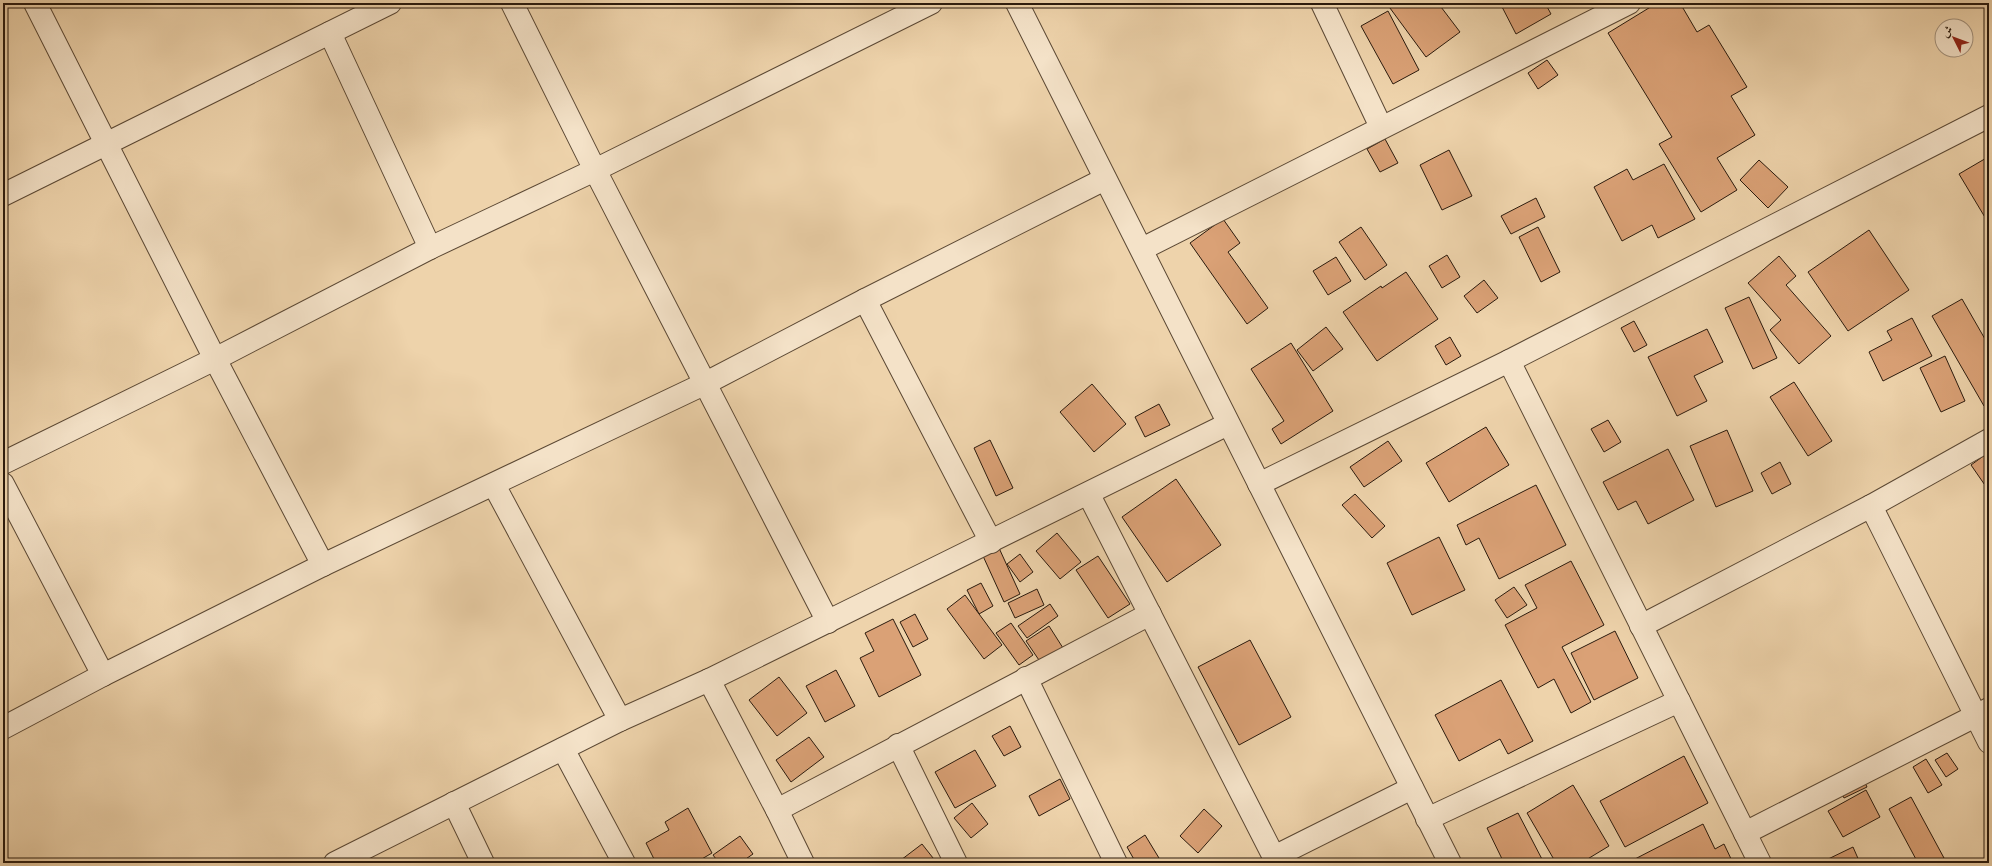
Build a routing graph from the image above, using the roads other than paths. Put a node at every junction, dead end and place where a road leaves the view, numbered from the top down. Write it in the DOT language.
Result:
graph roads {
  1 [pos="35,3"];
  2 [pos="390,3"];
  3 [pos="512,3"];
  4 [pos="931,3"];
  5 [pos="1017,3"];
  6 [pos="1322,3"];
  7 [pos="1629,3"];
  8 [pos="330,33"];
  9 [pos="1989,116"];
  10 [pos="1381,127"];
  11 [pos="106,143"];
  12 [pos="595,170"];
  13 [pos="1106,179"];
  14 [pos="3,195"];
  15 [pos="430,248"];
  16 [pos="1142,249"];
  17 [pos="865,300"];
  18 [pos="215,359"];
  19 [pos="1509,361"];
  20 [pos="706,383"];
  21 [pos="1228,424"];
  22 [pos="1989,440"];
  23 [pos="3,463"];
  24 [pos="3,484"];
  25 [pos="1259,484"];
  26 [pos="494,485"];
  27 [pos="1089,495"];
  28 [pos="1871,506"];
  29 [pos="991,542"];
  30 [pos="323,565"];
  31 [pos="1150,614"];
  32 [pos="828,622"];
  33 [pos="1641,626"];
  34 [pos="103,674"];
  35 [pos="1026,678"];
  36 [pos="709,680"];
  37 [pos="1679,701"];
  38 [pos="1982,712"];
  39 [pos="620,720"];
  40 [pos="3,728"];
  41 [pos="1989,742"];
  42 [pos="898,745"];
  43 [pos="563,749"];
  44 [pos="1412,788"];
  45 [pos="454,802"];
  46 [pos="777,810"];
  47 [pos="1427,819"];
  48 [pos="1745,833"];
  49 [pos="1275,860"];
  50 [pos="335,863"];
  51 [pos="483,863"];
  52 [pos="624,863"];
  53 [pos="803,863"];
  54 [pos="956,863"];
  55 [pos="1116,863"];
  56 [pos="1450,863"];
  57 [pos="1760,863"];
  1 -- 11 [label="street"];
  2 -- 8 [label="street"];
  3 -- 12 [label="street"];
  4 -- 12 [label="street"];
  5 -- 13 [label="street"];
  6 -- 10 [label="street"];
  7 -- 10 [label="street"];
  8 -- 11 [label="street"];
  8 -- 15 [label="street"];
  9 -- 19 [label="street"];
  10 -- 16 [label="street"];
  11 -- 14 [label="street"];
  11 -- 18 [label="street"];
  12 -- 15 [label="street"];
  12 -- 20 [label="street"];
  13 -- 16 [label="street"];
  13 -- 17 [label="street"];
  15 -- 18 [label="street"];
  16 -- 21 [label="street"];
  17 -- 20 [label="street"];
  17 -- 29 [label="street"];
  18 -- 23 [label="street"];
  18 -- 30 [label="street"];
  19 -- 25 [label="street"];
  19 -- 33 [label="street"];
  20 -- 26 [label="street"];
  20 -- 32 [label="street"];
  21 -- 25 [label="street"];
  21 -- 27 [label="street"];
  22 -- 28 [label="street"];
  24 -- 34 [label="street"];
  25 -- 44 [label="street"];
  26 -- 30 [label="street"];
  26 -- 39 [label="street"];
  27 -- 29 [label="street"];
  27 -- 31 [label="street"];
  28 -- 33 [label="street"];
  28 -- 38 [label="street"];
  29 -- 32 [label="street"];
  30 -- 34 [label="street"];
  31 -- 35 [label="street"];
  31 -- 49 [label="street"];
  32 -- 36 [label="street"];
  33 -- 37 [label="street"];
  34 -- 40 [label="street"];
  35 -- 42 [label="street"];
  35 -- 55 [label="street"];
  36 -- 39 [label="street"];
  36 -- 46 [label="street"];
  37 -- 47 [label="street"];
  37 -- 48 [label="street"];
  38 -- 41 [label="street"];
  38 -- 48 [label="street"];
  39 -- 43 [label="street"];
  42 -- 46 [label="street"];
  42 -- 54 [label="street"];
  43 -- 45 [label="street"];
  43 -- 52 [label="street"];
  44 -- 47 [label="street"];
  44 -- 49 [label="street"];
  45 -- 50 [label="street"];
  45 -- 51 [label="street"];
  46 -- 53 [label="street"];
  47 -- 56 [label="street"];
  48 -- 57 [label="street"];
}
